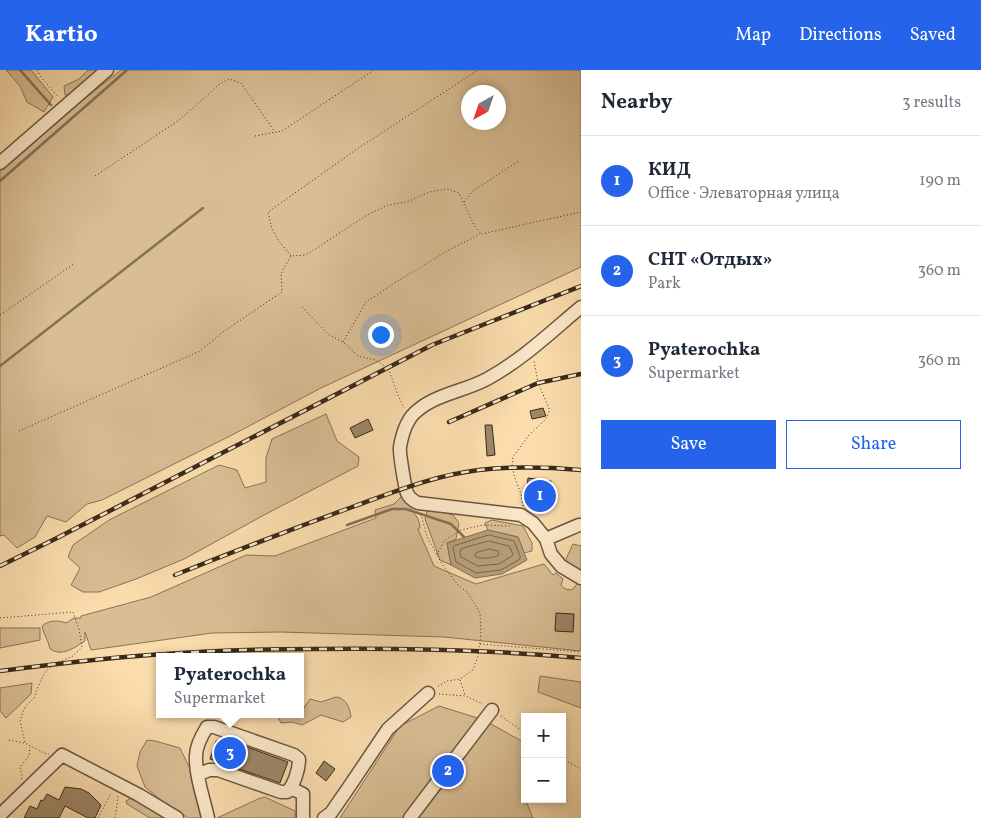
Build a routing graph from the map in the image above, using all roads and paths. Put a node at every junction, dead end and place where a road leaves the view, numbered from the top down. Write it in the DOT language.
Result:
graph roads {
  1 [pos="37,70"];
  2 [pos="107,70"];
  3 [pos="374,70"];
  4 [pos="478,70"];
  5 [pos="66,106"];
  6 [pos="275,132"];
  7 [pos="255,136"];
  8 [pos="519,161"];
  9 [pos="0,162"];
  10 [pos="95,176"];
  11 [pos="463,202"];
  12 [pos="581,212"];
  13 [pos="481,234"];
  14 [pos="291,256"];
  15 [pos="75,263"];
  16 [pos="302,307"];
  17 [pos="581,307"];
  18 [pos="0,315"];
  19 [pos="343,342"];
  20 [pos="532,348"];
  21 [pos="411,419"];
  22 [pos="19,431"];
  23 [pos="521,515"];
  24 [pos="421,516"];
  25 [pos="581,525"];
  26 [pos="546,539"];
  27 [pos="437,555"];
  28 [pos="581,578"];
  29 [pos="0,618"];
  30 [pos="479,644"];
  31 [pos="581,652"];
  32 [pos="460,679"];
  33 [pos="428,693"];
  34 [pos="466,696"];
  35 [pos="492,710"];
  36 [pos="521,730"];
  37 [pos="9,740"];
  38 [pos="25,743"];
  39 [pos="30,746"];
  40 [pos="62,755"];
  41 [pos="566,760"];
  42 [pos="581,769"];
  43 [pos="198,774"];
  44 [pos="118,784"];
  45 [pos="291,788"];
  46 [pos="22,794"];
  47 [pos="0,815"];
  48 [pos="98,818"];
  49 [pos="115,818"];
  50 [pos="177,818"];
  51 [pos="208,818"];
  52 [pos="304,818"];
  53 [pos="324,818"];
  54 [pos="410,818"];
  1 -- 5 [label="path"];
  2 -- 5 [label="street"];
  3 -- 6 [label="path"];
  4 -- 14 [label="path"];
  5 -- 9 [label="street"];
  6 -- 7 [label="path"];
  6 -- 10 [label="path"];
  8 -- 11 [label="path"];
  11 -- 13 [label="path"];
  11 -- 14 [label="path"];
  12 -- 13 [label="path"];
  13 -- 19 [label="path"];
  14 -- 22 [label="path"];
  15 -- 18 [label="path"];
  16 -- 19 [label="path"];
  17 -- 20 [label="street"];
  19 -- 21 [label="path"];
  20 -- 21 [label="street"];
  20 -- 23 [label="path"];
  21 -- 23 [label="street"];
  23 -- 26 [label="street"];
  23 -- 27 [label="path"];
  24 -- 27 [label="path"];
  25 -- 26 [label="street"];
  26 -- 28 [label="street"];
  27 -- 30 [label="path"];
  29 -- 38 [label="path"];
  30 -- 31 [label="path"];
  30 -- 32 [label="path"];
  32 -- 33 [label="path"];
  32 -- 34 [label="path"];
  33 -- 34 [label="path"];
  33 -- 53 [label="street"];
  34 -- 35 [label="path"];
  35 -- 36 [label="path"];
  35 -- 54 [label="street"];
  37 -- 38 [label="path"];
  38 -- 39 [label="path"];
  39 -- 40 [label="path"];
  39 -- 46 [label="path"];
  40 -- 44 [label="street"];
  40 -- 46 [label="street"];
  41 -- 42 [label="path"];
  43 -- 45 [label="street"];
  43 -- 45 [label="street"];
  43 -- 51 [label="street"];
  44 -- 48 [label="path"];
  44 -- 49 [label="path"];
  44 -- 50 [label="street"];
  45 -- 52 [label="street"];
  46 -- 47 [label="street"];
}
